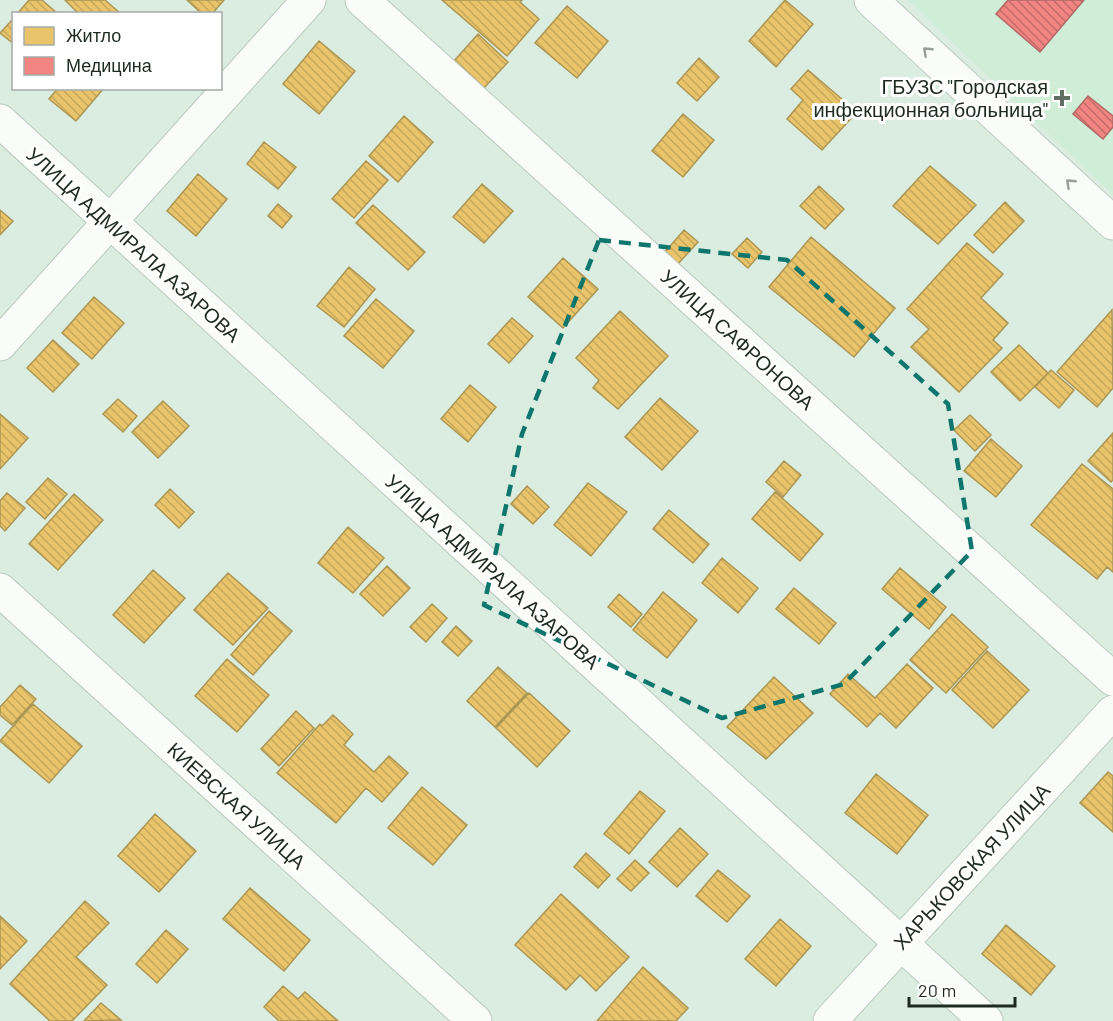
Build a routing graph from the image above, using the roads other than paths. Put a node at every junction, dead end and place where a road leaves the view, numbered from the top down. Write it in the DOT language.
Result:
graph roads {
  1 [pos="309,0"];
  2 [pos="362,0"];
  3 [pos="871,0"];
  4 [pos="0,121"];
  5 [pos="110,222"];
  6 [pos="1113,223"];
  7 [pos="0,344"];
  8 [pos="0,590"];
  9 [pos="1113,679"];
  10 [pos="1113,711"];
  11 [pos="901,943"];
  12 [pos="475,1021"];
  13 [pos="830,1021"];
  14 [pos="986,1021"];
  1 -- 5 [label="street"];
  2 -- 9 [label="street, УЛИЦА САФРОНОВА"];
  6 -- 3 [label="street, one-way"];
  4 -- 5 [label="street, УЛИЦА АДМИРАЛА АЗАРОВА"];
  5 -- 7 [label="street"];
  5 -- 11 [label="street, УЛИЦА АДМИРАЛА АЗАРОВА"];
  8 -- 12 [label="street, КИЕВСКАЯ УЛИЦА"];
  10 -- 11 [label="street, ХАРЬКОВСКАЯ УЛИЦА"];
  11 -- 13 [label="street, ХАРЬКОВСКАЯ УЛИЦА"];
  11 -- 14 [label="street, УЛИЦА АДМИРАЛА АЗАРОВА"];
}
